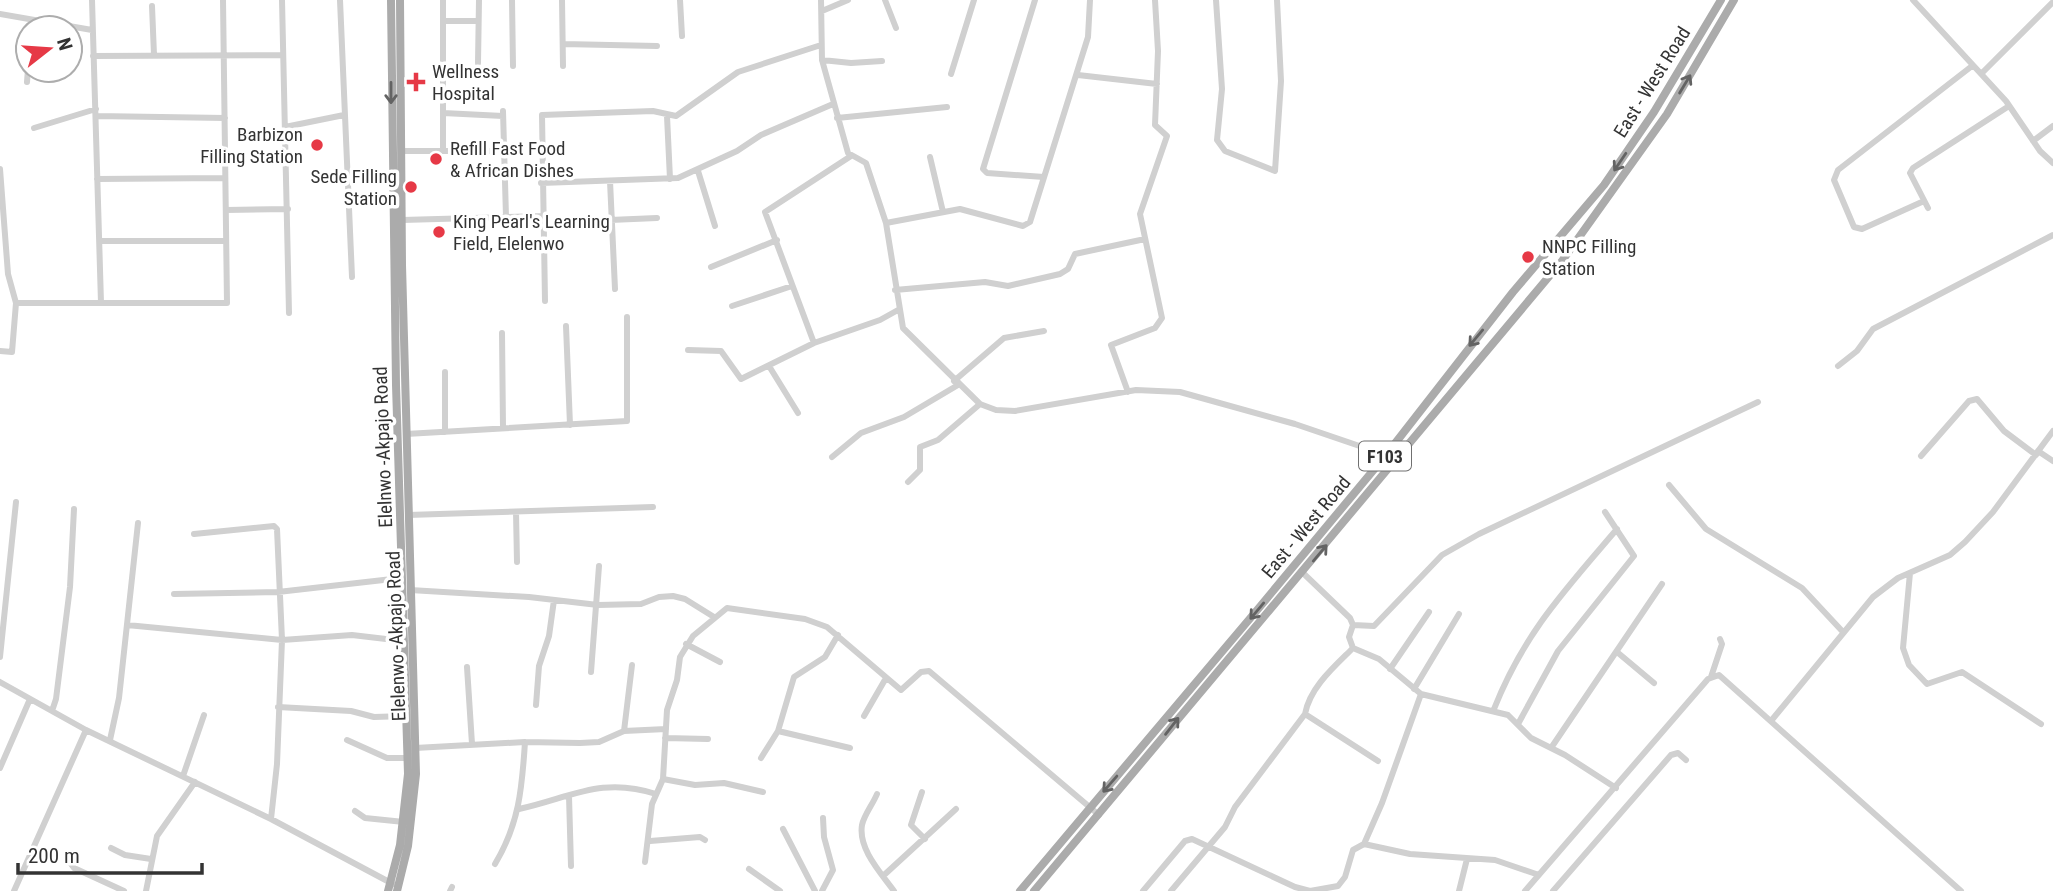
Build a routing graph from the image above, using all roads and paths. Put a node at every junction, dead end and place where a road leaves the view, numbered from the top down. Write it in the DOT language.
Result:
graph roads {
  1 [pos="92,0"];
  2 [pos="223,0"];
  3 [pos="282,0"];
  4 [pos="340,0"];
  5 [pos="391,0"];
  6 [pos="400,0"];
  7 [pos="443,0"];
  8 [pos="479,0"];
  9 [pos="512,0"];
  10 [pos="562,0"];
  11 [pos="680,0"];
  12 [pos="821,0"];
  13 [pos="848,0"];
  14 [pos="885,0"];
  15 [pos="974,0"];
  16 [pos="1035,0"];
  17 [pos="1090,0"];
  18 [pos="1155,0"];
  19 [pos="1216,0"];
  20 [pos="1277,0"];
  21 [pos="1721,0"];
  22 [pos="1734,0"];
  23 [pos="1917,1"];
  24 [pos="2053,2"];
  25 [pos="152,6"];
  26 [pos="822,11"];
  27 [pos="443,21"];
  28 [pos="478,21"];
  29 [pos="896,28"];
  30 [pos="84,29"];
  31 [pos="92,30"];
  32 [pos="682,36"];
  33 [pos="563,44"];
  34 [pos="821,44"];
  35 [pos="657,46"];
  36 [pos="154,54"];
  37 [pos="283,55"];
  38 [pos="93,56"];
  39 [pos="222,56"];
  40 [pos="822,60"];
  41 [pos="882,61"];
  42 [pos="478,62"];
  43 [pos="513,66"];
  44 [pos="563,66"];
  45 [pos="1972,66"];
  46 [pos="951,74"];
  47 [pos="1980,74"];
  48 [pos="1078,75"];
  49 [pos="1157,84"];
  50 [pos="833,104"];
  51 [pos="2009,106"];
  52 [pos="947,107"];
  53 [pos="96,113"];
  54 [pos="443,113"];
  55 [pos="344,115"];
  56 [pos="667,116"];
  57 [pos="225,118"];
  58 [pos="837,118"];
  59 [pos="2053,126"];
  60 [pos="285,127"];
  61 [pos="34,128"];
  62 [pos="2033,141"];
  63 [pos="443,150"];
  64 [pos="401,151"];
  65 [pos="505,151"];
  66 [pos="851,156"];
  67 [pos="930,157"];
  68 [pos="2053,163"];
  69 [pos="0,169"];
  70 [pos="698,171"];
  71 [pos="1044,177"];
  72 [pos="225,178"];
  73 [pos="97,179"];
  74 [pos="670,179"];
  75 [pos="610,181"];
  76 [pos="541,183"];
  77 [pos="1924,201"];
  78 [pos="1928,208"];
  79 [pos="288,209"];
  80 [pos="226,210"];
  81 [pos="943,212"];
  82 [pos="542,216"];
  83 [pos="506,217"];
  84 [pos="657,218"];
  85 [pos="402,220"];
  86 [pos="610,220"];
  87 [pos="886,223"];
  88 [pos="715,226"];
  89 [pos="3,233"];
  90 [pos="2053,234"];
  91 [pos="1145,239"];
  92 [pos="777,240"];
  93 [pos="101,241"];
  94 [pos="226,241"];
  95 [pos="711,267"];
  96 [pos="352,276"];
  97 [pos="792,286"];
  98 [pos="615,289"];
  99 [pos="895,290"];
  100 [pos="545,301"];
  101 [pos="16,303"];
  102 [pos="101,303"];
  103 [pos="732,306"];
  104 [pos="898,310"];
  105 [pos="289,313"];
  106 [pos="627,317"];
  107 [pos="566,326"];
  108 [pos="1044,331"];
  109 [pos="502,333"];
  110 [pos="814,343"];
  111 [pos="688,350"];
  112 [pos="0,351"];
  113 [pos="769,366"];
  114 [pos="1838,366"];
  115 [pos="445,372"];
  116 [pos="956,383"];
  117 [pos="1128,392"];
  118 [pos="1758,402"];
  119 [pos="980,404"];
  120 [pos="798,413"];
  121 [pos="570,425"];
  122 [pos="503,428"];
  123 [pos="2053,431"];
  124 [pos="445,432"];
  125 [pos="406,434"];
  126 [pos="2037,453"];
  127 [pos="1386,455"];
  128 [pos="1921,456"];
  129 [pos="832,457"];
  130 [pos="2053,461"];
  131 [pos="908,482"];
  132 [pos="1669,485"];
  133 [pos="16,502"];
  134 [pos="653,507"];
  135 [pos="74,509"];
  136 [pos="516,512"];
  137 [pos="1605,512"];
  138 [pos="408,515"];
  139 [pos="138,523"];
  140 [pos="1617,529"];
  141 [pos="194,534"];
  142 [pos="517,562"];
  143 [pos="599,566"];
  144 [pos="1303,573"];
  145 [pos="1910,573"];
  146 [pos="401,578"];
  147 [pos="1662,584"];
  148 [pos="410,590"];
  149 [pos="278,592"];
  150 [pos="174,594"];
  151 [pos="554,600"];
  152 [pos="598,605"];
  153 [pos="1429,612"];
  154 [pos="1459,614"];
  155 [pos="714,617"];
  156 [pos="127,625"];
  157 [pos="1353,625"];
  158 [pos="1843,632"];
  159 [pos="838,635"];
  160 [pos="1720,639"];
  161 [pos="282,640"];
  162 [pos="403,641"];
  163 [pos="686,644"];
  164 [pos="1353,648"];
  165 [pos="1617,652"];
  166 [pos="0,657"];
  167 [pos="720,662"];
  168 [pos="632,665"];
  169 [pos="467,667"];
  170 [pos="1390,669"];
  171 [pos="591,672"];
  172 [pos="1711,677"];
  173 [pos="886,678"];
  174 [pos="0,682"];
  175 [pos="1654,683"];
  176 [pos="1414,689"];
  177 [pos="1421,694"];
  178 [pos="30,699"];
  179 [pos="536,705"];
  180 [pos="278,707"];
  181 [pos="1494,709"];
  182 [pos="52,711"];
  183 [pos="1305,714"];
  184 [pos="204,715"];
  185 [pos="406,716"];
  186 [pos="864,716"];
  187 [pos="1771,721"];
  188 [pos="1518,723"];
  189 [pos="2041,724"];
  190 [pos="666,729"];
  191 [pos="86,730"];
  192 [pos="624,731"];
  193 [pos="778,731"];
  194 [pos="665,738"];
  195 [pos="708,739"];
  196 [pos="110,740"];
  197 [pos="347,740"];
  198 [pos="525,742"];
  199 [pos="472,744"];
  200 [pos="415,748"];
  201 [pos="850,748"];
  202 [pos="1552,748"];
  203 [pos="408,758"];
  204 [pos="761,758"];
  205 [pos="1686,760"];
  206 [pos="1378,761"];
  207 [pos="0,768"];
  208 [pos="183,776"];
  209 [pos="663,779"];
  210 [pos="195,782"];
  211 [pos="1616,789"];
  212 [pos="762,792"];
  213 [pos="922,792"];
  214 [pos="656,794"];
  215 [pos="877,794"];
  216 [pos="569,796"];
  217 [pos="1089,807"];
  218 [pos="519,809"];
  219 [pos="956,809"];
  220 [pos="355,811"];
  221 [pos="1099,815"];
  222 [pos="823,818"];
  223 [pos="271,819"];
  224 [pos="404,822"];
  225 [pos="783,829"];
  226 [pos="925,839"];
  227 [pos="705,840"];
  228 [pos="650,841"];
  229 [pos="1364,844"];
  230 [pos="1210,846"];
  231 [pos="111,848"];
  232 [pos="151,859"];
  233 [pos="1467,859"];
  234 [pos="68,860"];
  235 [pos="645,862"];
  236 [pos="495,864"];
  237 [pos="571,866"];
  238 [pos="749,869"];
  239 [pos="397,874"];
  240 [pos="381,875"];
  241 [pos="1539,875"];
  242 [pos="883,876"];
  243 [pos="394,888"];
  244 [pos="14,891"];
  245 [pos="124,891"];
  246 [pos="146,891"];
  247 [pos="780,891"];
  248 [pos="815,891"];
  249 [pos="822,891"];
  250 [pos="894,891"];
  251 [pos="1020,891"];
  252 [pos="1034,891"];
  253 [pos="1143,891"];
  254 [pos="1171,891"];
  255 [pos="1459,891"];
  256 [pos="1525,891"];
  257 [pos="1553,891"];
  258 [pos="1961,891"];
  1 -- 31 [label="street"];
  2 -- 39 [label="street"];
  3 -- 37 [label="street"];
  4 -- 55 [label="street"];
  5 -- 146 [label="main road, Elelnwo -Akpajo Road, one-way"];
  6 -- 64 [label="main road, Elelenwo -Akpajo Road"];
  7 -- 27 [label="street"];
  8 -- 28 [label="street"];
  9 -- 43 [label="street"];
  10 -- 33 [label="street"];
  11 -- 32 [label="street"];
  12 -- 26 [label="street"];
  13 -- 26 [label="street"];
  14 -- 29 [label="street"];
  15 -- 46 [label="street"];
  16 -- 71 [label="street"];
  17 -- 48 [label="street"];
  18 -- 49 [label="street"];
  19 -- 20 [label="street"];
  21 -- 127 [label="main road, East - West Road / F103, one-way"];
  144 -- 22 [label="main road, East - West Road / F103, one-way"];
  23 -- 45 [label="street"];
  24 -- 47 [label="street"];
  25 -- 36 [label="street"];
  26 -- 34 [label="street"];
  27 -- 28 [label="street"];
  27 -- 54 [label="street"];
  28 -- 42 [label="street"];
  30 -- 31 [label="street"];
  31 -- 38 [label="street"];
  33 -- 35 [label="street"];
  33 -- 44 [label="street"];
  34 -- 40 [label="street"];
  34 -- 56 [label="street"];
  36 -- 38 [label="street"];
  36 -- 39 [label="street"];
  37 -- 39 [label="street"];
  37 -- 60 [label="street"];
  38 -- 53 [label="street"];
  39 -- 57 [label="street"];
  40 -- 41 [label="street"];
  40 -- 50 [label="street"];
  45 -- 47 [label="street"];
  45 -- 77 [label="street"];
  47 -- 51 [label="street"];
  48 -- 49 [label="street"];
  48 -- 71 [label="street"];
  49 -- 91 [label="street"];
  50 -- 58 [label="street"];
  50 -- 70 [label="street"];
  51 -- 62 [label="street"];
  51 -- 77 [label="street"];
  52 -- 58 [label="street"];
  53 -- 57 [label="street"];
  53 -- 61 [label="street"];
  53 -- 73 [label="street"];
  54 -- 63 [label="street"];
  54 -- 65 [label="street"];
  55 -- 60 [label="street"];
  55 -- 96 [label="street"];
  56 -- 74 [label="street"];
  56 -- 76 [label="street"];
  57 -- 72 [label="street"];
  58 -- 66 [label="street"];
  59 -- 62 [label="street"];
  60 -- 79 [label="street"];
  62 -- 68 [label="street"];
  63 -- 64 [label="street"];
  63 -- 65 [label="street"];
  64 -- 85 [label="main road, Elelenwo -Akpajo Road"];
  65 -- 83 [label="street"];
  66 -- 87 [label="street"];
  66 -- 92 [label="street"];
  67 -- 81 [label="street"];
  69 -- 89 [label="street"];
  70 -- 74 [label="street"];
  70 -- 88 [label="street"];
  71 -- 81 [label="street"];
  72 -- 73 [label="street"];
  72 -- 80 [label="street"];
  73 -- 93 [label="street"];
  74 -- 75 [label="street"];
  75 -- 76 [label="street"];
  75 -- 86 [label="street"];
  76 -- 82 [label="street"];
  77 -- 78 [label="street"];
  79 -- 80 [label="street"];
  79 -- 105 [label="street"];
  80 -- 94 [label="street"];
  81 -- 87 [label="street"];
  82 -- 83 [label="street"];
  82 -- 100 [label="street"];
  83 -- 85 [label="street"];
  84 -- 86 [label="street"];
  85 -- 125 [label="main road, Elelenwo -Akpajo Road"];
  86 -- 98 [label="street"];
  87 -- 99 [label="street"];
  89 -- 101 [label="street"];
  90 -- 114 [label="street"];
  91 -- 99 [label="street"];
  91 -- 117 [label="street"];
  92 -- 95 [label="street"];
  92 -- 97 [label="street"];
  93 -- 94 [label="street"];
  93 -- 102 [label="street"];
  94 -- 102 [label="street"];
  97 -- 103 [label="street"];
  97 -- 110 [label="street"];
  99 -- 104 [label="street"];
  101 -- 102 [label="street"];
  101 -- 112 [label="street"];
  104 -- 110 [label="street"];
  104 -- 116 [label="street"];
  106 -- 121 [label="street"];
  107 -- 121 [label="street"];
  108 -- 116 [label="street"];
  109 -- 122 [label="street"];
  110 -- 113 [label="street"];
  111 -- 113 [label="street"];
  113 -- 120 [label="street"];
  115 -- 124 [label="street"];
  116 -- 119 [label="street"];
  116 -- 129 [label="street"];
  117 -- 119 [label="street"];
  117 -- 127 [label="street"];
  118 -- 157 [label="street"];
  119 -- 131 [label="street"];
  121 -- 122 [label="street"];
  122 -- 124 [label="street"];
  123 -- 126 [label="street"];
  124 -- 125 [label="street"];
  125 -- 138 [label="main road, Elelenwo -Akpajo Road"];
  126 -- 128 [label="street"];
  126 -- 130 [label="street"];
  126 -- 145 [label="street"];
  127 -- 217 [label="main road, East - West Road / F103, one-way"];
  132 -- 158 [label="street"];
  133 -- 166 [label="street"];
  134 -- 136 [label="street"];
  135 -- 182 [label="street"];
  136 -- 138 [label="street"];
  136 -- 142 [label="street"];
  137 -- 140 [label="street"];
  138 -- 148 [label="main road, Elelenwo -Akpajo Road"];
  139 -- 156 [label="street"];
  140 -- 181 [label="street"];
  140 -- 188 [label="street"];
  141 -- 149 [label="street"];
  143 -- 152 [label="street"];
  144 -- 157 [label="street"];
  221 -- 144 [label="main road, East - West Road / F103, one-way"];
  145 -- 158 [label="street"];
  145 -- 189 [label="street"];
  146 -- 149 [label="street"];
  146 -- 162 [label="main road, Elelnwo -Akpajo Road"];
  147 -- 165 [label="street"];
  148 -- 151 [label="street"];
  148 -- 200 [label="main road, Elelenwo -Akpajo Road"];
  149 -- 150 [label="street"];
  149 -- 161 [label="street"];
  151 -- 152 [label="street"];
  151 -- 179 [label="street"];
  152 -- 155 [label="street"];
  152 -- 171 [label="street"];
  153 -- 170 [label="street"];
  154 -- 176 [label="street"];
  155 -- 159 [label="street"];
  155 -- 163 [label="street"];
  156 -- 161 [label="street"];
  156 -- 196 [label="street"];
  157 -- 164 [label="street"];
  158 -- 187 [label="street"];
  159 -- 173 [label="street"];
  159 -- 193 [label="street"];
  160 -- 172 [label="street"];
  161 -- 162 [label="street"];
  161 -- 180 [label="street"];
  162 -- 185 [label="main road, Elelnwo -Akpajo Road"];
  163 -- 167 [label="street"];
  163 -- 190 [label="street"];
  164 -- 170 [label="street"];
  164 -- 183 [label="street"];
  165 -- 175 [label="street"];
  165 -- 202 [label="street"];
  168 -- 192 [label="street"];
  169 -- 199 [label="street"];
  170 -- 176 [label="street"];
  172 -- 187 [label="street"];
  172 -- 211 [label="street"];
  173 -- 186 [label="street"];
  173 -- 217 [label="street"];
  174 -- 178 [label="street"];
  176 -- 177 [label="street"];
  177 -- 181 [label="street"];
  177 -- 229 [label="street"];
  178 -- 182 [label="street"];
  178 -- 207 [label="street"];
  180 -- 185 [label="street"];
  180 -- 223 [label="street"];
  181 -- 188 [label="street"];
  182 -- 191 [label="street"];
  183 -- 206 [label="street"];
  183 -- 230 [label="street"];
  184 -- 208 [label="street"];
  185 -- 203 [label="main road, Elelnwo -Akpajo Road"];
  187 -- 258 [label="street"];
  188 -- 202 [label="street"];
  190 -- 192 [label="street"];
  190 -- 194 [label="street"];
  191 -- 196 [label="street"];
  191 -- 244 [label="street"];
  192 -- 198 [label="street"];
  193 -- 201 [label="street"];
  193 -- 204 [label="street"];
  194 -- 195 [label="street"];
  194 -- 209 [label="street"];
  196 -- 208 [label="street"];
  197 -- 203 [label="street"];
  198 -- 199 [label="street"];
  198 -- 218 [label="street"];
  199 -- 200 [label="street"];
  200 -- 239 [label="main road, Elelenwo -Akpajo Road"];
  202 -- 211 [label="street"];
  203 -- 224 [label="main road, Elelnwo -Akpajo Road"];
  205 -- 257 [label="street"];
  208 -- 210 [label="street"];
  209 -- 212 [label="street"];
  209 -- 214 [label="street"];
  210 -- 223 [label="street"];
  210 -- 232 [label="street"];
  211 -- 241 [label="street"];
  213 -- 226 [label="street"];
  214 -- 216 [label="street"];
  214 -- 228 [label="street"];
  215 -- 242 [label="street"];
  216 -- 218 [label="street"];
  216 -- 237 [label="street"];
  217 -- 221 [label="street"];
  217 -- 251 [label="main road, East - West Road / F103"];
  218 -- 236 [label="street"];
  219 -- 226 [label="street"];
  220 -- 224 [label="street"];
  221 -- 252 [label="main road, East - West Road / F103"];
  222 -- 249 [label="street"];
  223 -- 240 [label="street"];
  224 -- 239 [label="main road, Elelnwo -Akpajo Road"];
  225 -- 248 [label="street"];
  226 -- 242 [label="street"];
  227 -- 228 [label="street"];
  228 -- 235 [label="street"];
  229 -- 230 [label="street"];
  229 -- 233 [label="street"];
  230 -- 253 [label="street"];
  230 -- 254 [label="street"];
  231 -- 232 [label="street"];
  232 -- 246 [label="street"];
  233 -- 241 [label="street"];
  233 -- 255 [label="street"];
  234 -- 245 [label="street"];
  238 -- 247 [label="street"];
  239 -- 240 [label="street"];
  239 -- 243 [label="main road, Elelenwo -Akpajo Road"];
  240 -- 243 [label="street"];
  241 -- 256 [label="street"];
  242 -- 250 [label="street"];
}
